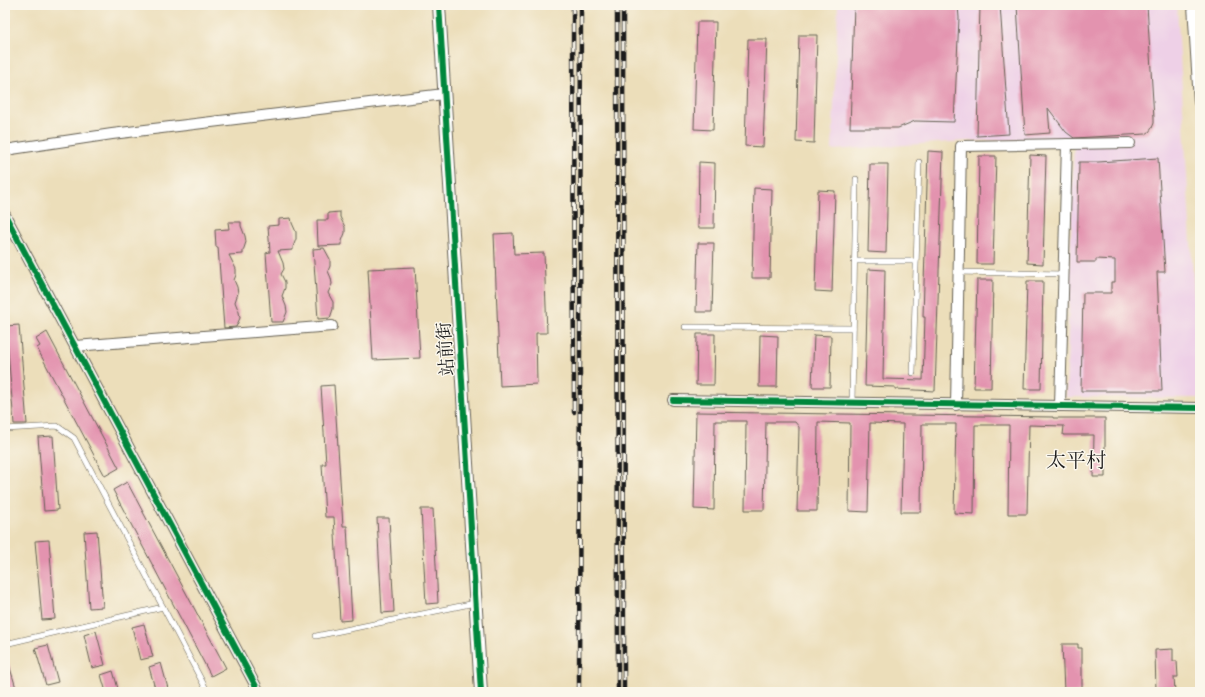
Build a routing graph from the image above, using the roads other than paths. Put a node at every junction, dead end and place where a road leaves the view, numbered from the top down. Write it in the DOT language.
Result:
graph roads {
  1 [pos="439,5"];
  2 [pos="1194,5"];
  3 [pos="444,94"];
  4 [pos="1200,102"];
  5 [pos="1130,143"];
  6 [pos="1067,144"];
  7 [pos="5,150"];
  8 [pos="919,162"];
  9 [pos="856,179"];
  10 [pos="5,214"];
  11 [pos="854,261"];
  12 [pos="916,261"];
  13 [pos="958,272"];
  14 [pos="1064,274"];
  15 [pos="332,326"];
  16 [pos="685,327"];
  17 [pos="853,328"];
  18 [pos="75,346"];
  19 [pos="913,373"];
  20 [pos="673,400"];
  21 [pos="852,403"];
  22 [pos="956,405"];
  23 [pos="1060,406"];
  24 [pos="1200,408"];
  25 [pos="5,430"];
  26 [pos="476,603"];
  27 [pos="163,607"];
  28 [pos="316,636"];
  29 [pos="5,644"];
  30 [pos="205,687"];
  31 [pos="259,692"];
  32 [pos="481,692"];
  1 -- 3 [label="street, 站前街"];
  2 -- 4 [label="street"];
  3 -- 7 [label="street"];
  3 -- 26 [label="street, 站前街"];
  5 -- 6 [label="street"];
  6 -- 13 [label="street"];
  6 -- 14 [label="street"];
  8 -- 12 [label="lane"];
  9 -- 11 [label="lane"];
  10 -- 18 [label="street"];
  11 -- 12 [label="lane"];
  11 -- 17 [label="lane"];
  12 -- 19 [label="lane"];
  13 -- 14 [label="lane"];
  13 -- 22 [label="street"];
  14 -- 23 [label="street"];
  15 -- 18 [label="street"];
  16 -- 17 [label="lane"];
  17 -- 21 [label="lane"];
  18 -- 31 [label="street"];
  20 -- 21 [label="street"];
  21 -- 22 [label="street"];
  22 -- 23 [label="street"];
  23 -- 24 [label="street"];
  25 -- 27 [label="lane"];
  26 -- 28 [label="lane"];
  26 -- 32 [label="street, 站前街"];
  27 -- 29 [label="lane"];
  27 -- 30 [label="lane"];
}
